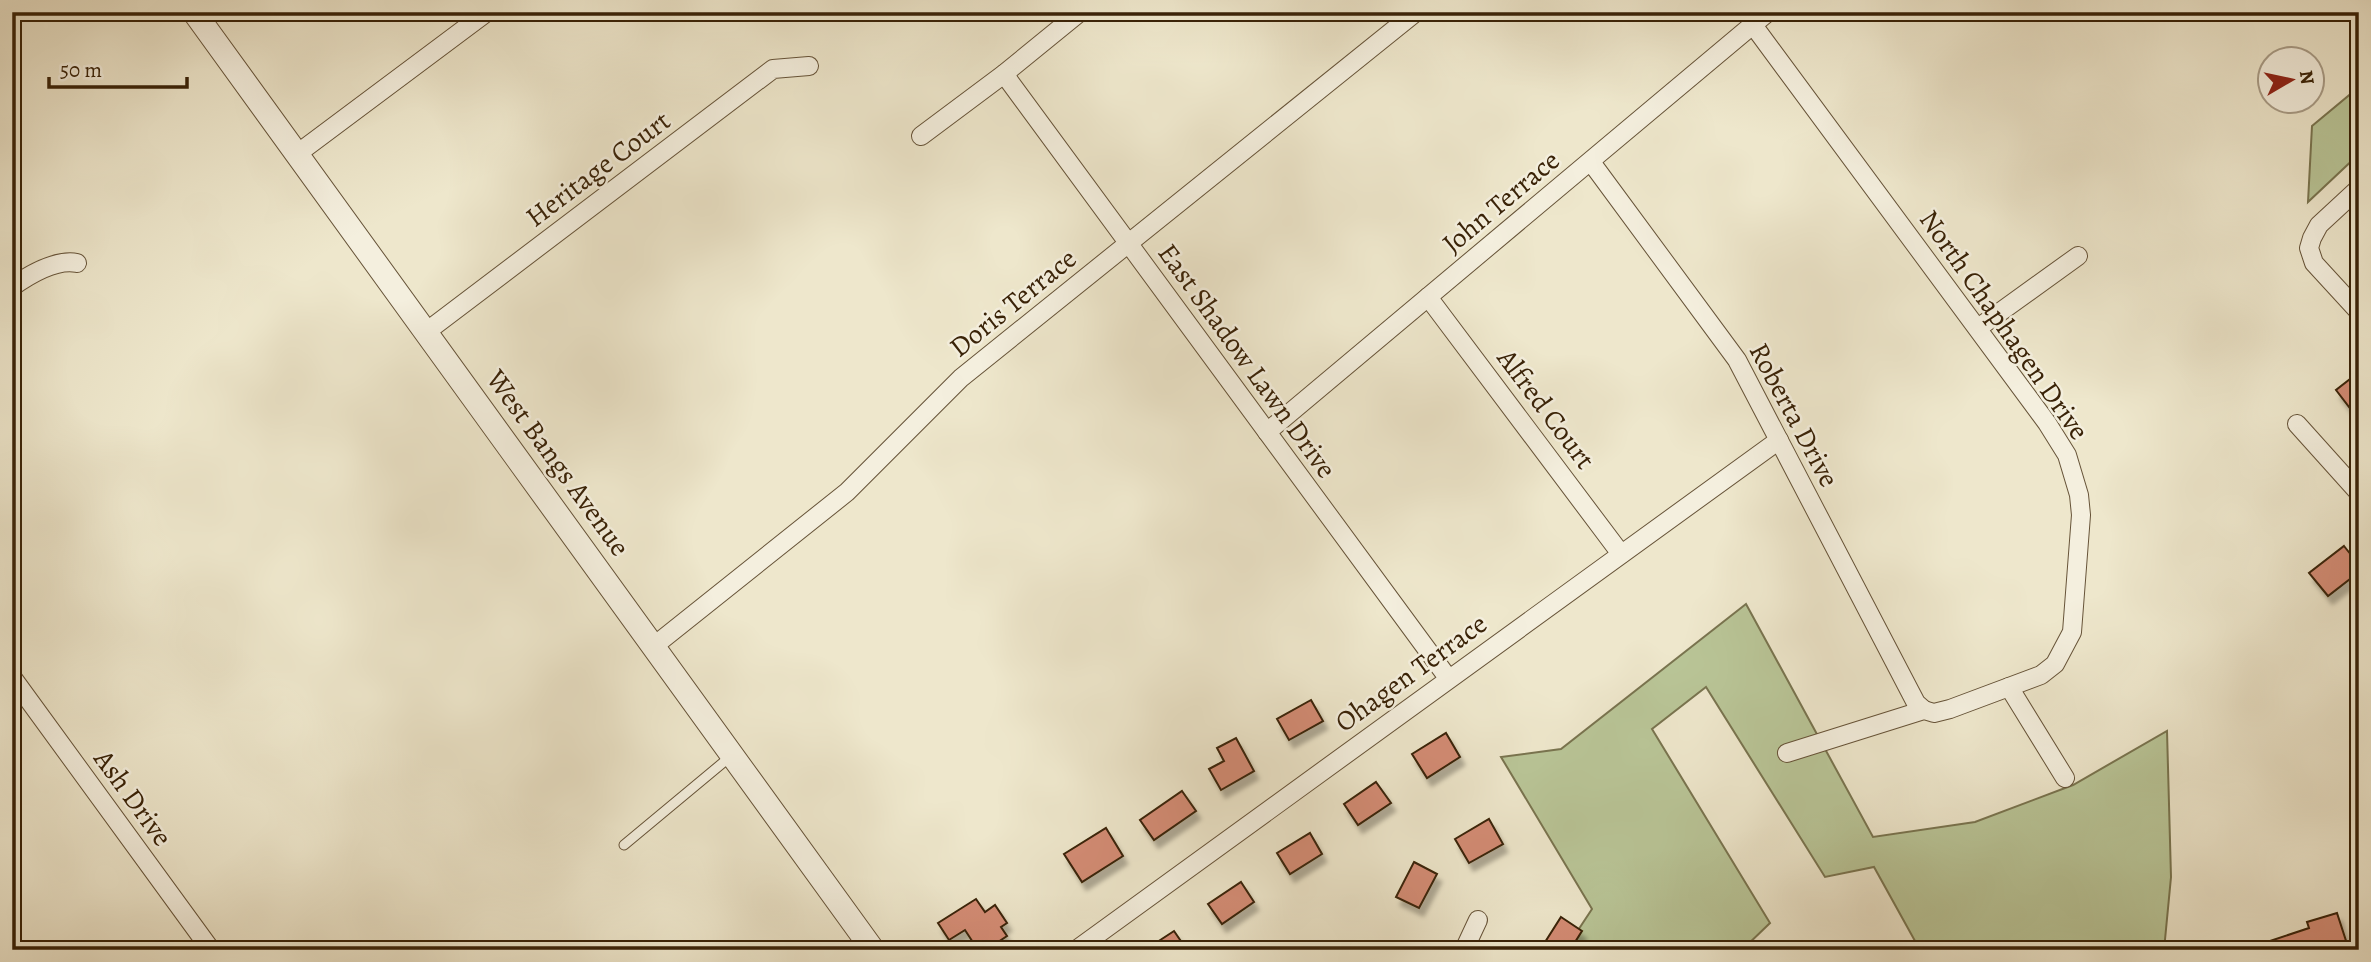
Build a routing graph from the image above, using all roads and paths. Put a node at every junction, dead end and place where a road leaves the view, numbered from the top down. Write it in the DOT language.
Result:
graph roads {
  1 [pos="194,12"];
  2 [pos="487,12"];
  3 [pos="1080,12"];
  4 [pos="1416,12"];
  5 [pos="1768,12"];
  6 [pos="1753,24"];
  7 [pos="809,66"];
  8 [pos="1004,74"];
  9 [pos="920,136"];
  10 [pos="297,154"];
  11 [pos="1591,162"];
  12 [pos="2359,188"];
  13 [pos="1128,244"];
  14 [pos="2078,256"];
  15 [pos="77,263"];
  16 [pos="12,288"];
  17 [pos="1428,297"];
  18 [pos="2359,312"];
  19 [pos="1978,328"];
  20 [pos="426,332"];
  21 [pos="2297,424"];
  22 [pos="1267,432"];
  23 [pos="1779,440"];
  24 [pos="2359,493"];
  25 [pos="1621,554"];
  26 [pos="654,646"];
  27 [pos="12,677"];
  28 [pos="1448,678"];
  29 [pos="2009,687"];
  30 [pos="1924,710"];
  31 [pos="1787,753"];
  32 [pos="733,755"];
  33 [pos="2064,778"];
  34 [pos="624,845"];
  35 [pos="1478,920"];
  36 [pos="211,950"];
  37 [pos="873,950"];
  38 [pos="1076,950"];
  39 [pos="1464,950"];
  1 -- 10 [label="street, West Bangs Avenue"];
  2 -- 10 [label="street"];
  3 -- 8 [label="street"];
  4 -- 13 [label="street, Doris Terrace"];
  5 -- 6 [label="street, John Terrace"];
  6 -- 11 [label="street, John Terrace"];
  6 -- 19 [label="street, North Chaphagen Drive"];
  7 -- 20 [label="street, Heritage Court"];
  8 -- 9 [label="street"];
  8 -- 13 [label="street, East Shadow Lawn Drive"];
  10 -- 20 [label="street, West Bangs Avenue"];
  11 -- 17 [label="street, John Terrace"];
  11 -- 23 [label="street, Roberta Drive"];
  12 -- 18 [label="street"];
  13 -- 22 [label="street, East Shadow Lawn Drive"];
  13 -- 26 [label="street, Doris Terrace"];
  14 -- 19 [label="street"];
  15 -- 16 [label="street"];
  17 -- 22 [label="street, John Terrace"];
  17 -- 25 [label="street, Alfred Court"];
  19 -- 29 [label="street, North Chaphagen Drive"];
  20 -- 26 [label="street, West Bangs Avenue"];
  21 -- 24 [label="street"];
  22 -- 28 [label="street, East Shadow Lawn Drive"];
  23 -- 25 [label="street, Ohagen Terrace"];
  23 -- 30 [label="street, Roberta Drive"];
  25 -- 28 [label="street, Ohagen Terrace"];
  26 -- 32 [label="street, West Bangs Avenue"];
  27 -- 36 [label="street, Ash Drive"];
  28 -- 38 [label="street, Ohagen Terrace"];
  29 -- 30 [label="street, North Chaphagen Drive"];
  29 -- 33 [label="street"];
  30 -- 31 [label="street, North Chaphagen Drive"];
  32 -- 34 [label="lane"];
  32 -- 37 [label="street, West Bangs Avenue"];
  35 -- 39 [label="street"];
}
